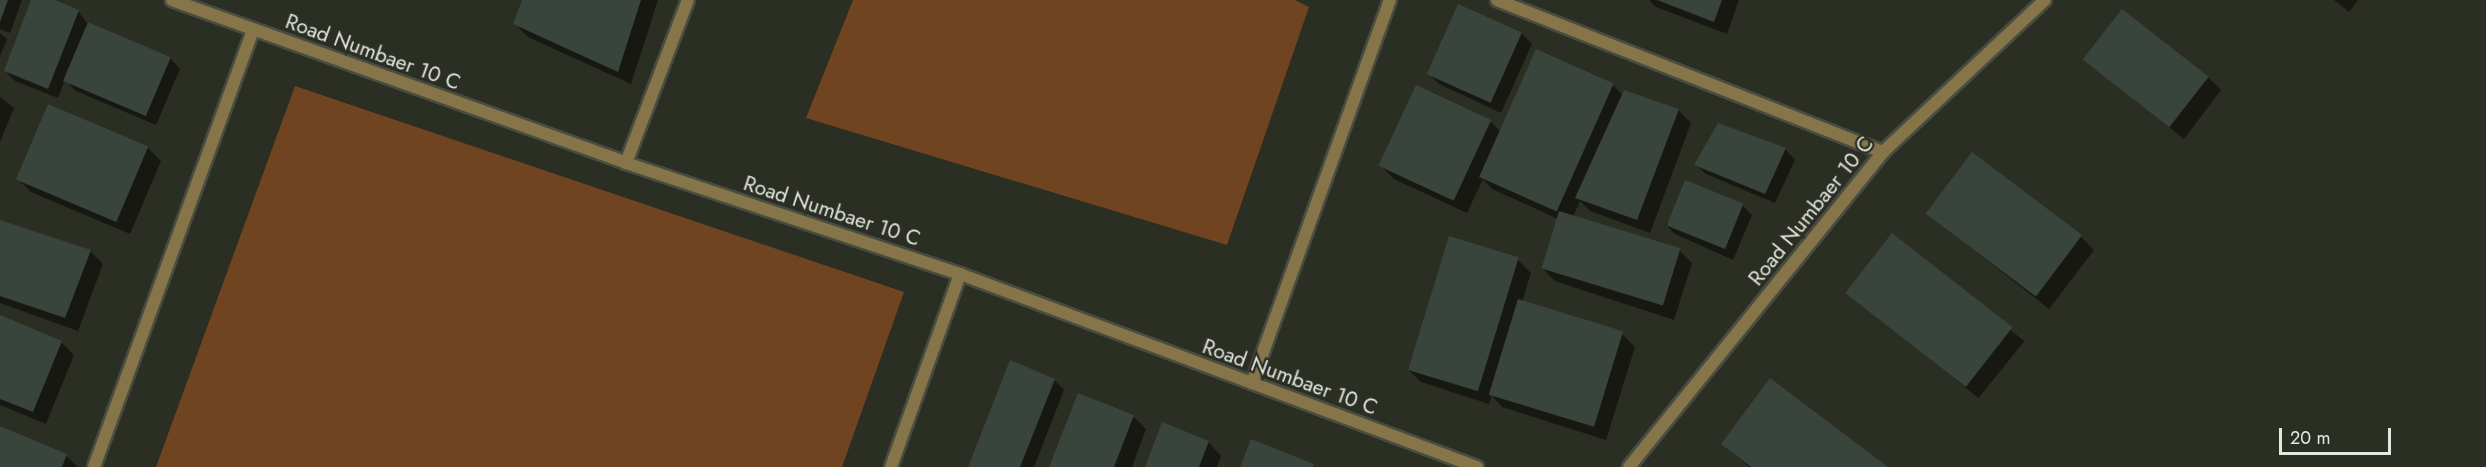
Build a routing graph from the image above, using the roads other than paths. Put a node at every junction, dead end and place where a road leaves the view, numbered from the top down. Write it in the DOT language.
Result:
graph roads {
  1 [pos="172,0"];
  2 [pos="688,0"];
  3 [pos="1390,0"];
  4 [pos="1497,0"];
  5 [pos="2045,0"];
  6 [pos="253,30"];
  7 [pos="1883,152"];
  8 [pos="626,163"];
  9 [pos="960,274"];
  10 [pos="1252,383"];
  11 [pos="94,467"];
  12 [pos="891,467"];
  13 [pos="1477,467"];
  14 [pos="1629,467"];
  1 -- 6 [label="street, Road Numbaer 10 C"];
  2 -- 8 [label="street"];
  3 -- 10 [label="street"];
  4 -- 7 [label="street"];
  5 -- 7 [label="street, Road Numbaer 10 C"];
  6 -- 8 [label="street, Road Numbaer 10 C"];
  6 -- 11 [label="street"];
  7 -- 14 [label="street, Road Numbaer 10 C"];
  8 -- 9 [label="street, Road Numbaer 10 C"];
  9 -- 10 [label="street, Road Numbaer 10 C"];
  9 -- 12 [label="street"];
  10 -- 13 [label="street, Road Numbaer 10 C"];
}
